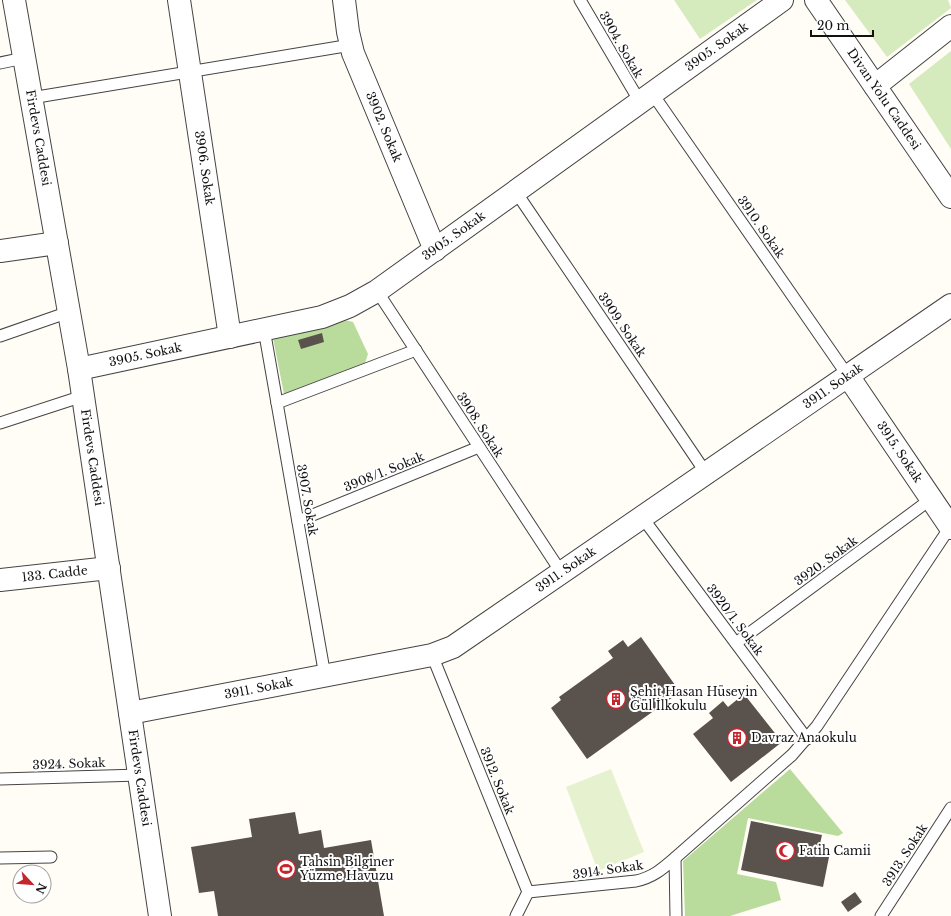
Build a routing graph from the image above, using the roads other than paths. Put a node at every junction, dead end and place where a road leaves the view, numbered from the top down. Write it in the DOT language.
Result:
graph roads {
  1 [pos="14,0"];
  2 [pos="179,0"];
  3 [pos="344,0"];
  4 [pos="580,0"];
  5 [pos="782,0"];
  6 [pos="816,0"];
  7 [pos="951,26"];
  8 [pos="351,45"];
  9 [pos="24,58"];
  10 [pos="0,63"];
  11 [pos="190,72"];
  12 [pos="875,86"];
  13 [pos="31,98"];
  14 [pos="646,98"];
  15 [pos="516,192"];
  16 [pos="951,197"];
  17 [pos="57,243"];
  18 [pos="435,250"];
  19 [pos="0,251"];
  20 [pos="377,291"];
  21 [pos="951,305"];
  22 [pos="69,312"];
  23 [pos="264,329"];
  24 [pos="0,336"];
  25 [pos="230,337"];
  26 [pos="416,350"];
  27 [pos="79,369"];
  28 [pos="848,376"];
  29 [pos="84,396"];
  30 [pos="277,403"];
  31 [pos="0,423"];
  32 [pos="479,447"];
  33 [pos="706,473"];
  34 [pos="931,499"];
  35 [pos="642,517"];
  36 [pos="298,521"];
  37 [pos="951,528"];
  38 [pos="109,568"];
  39 [pos="561,572"];
  40 [pos="0,580"];
  41 [pos="736,643"];
  42 [pos="432,655"];
  43 [pos="325,676"];
  44 [pos="130,713"];
  45 [pos="807,739"];
  46 [pos="140,775"];
  47 [pos="0,779"];
  48 [pos="951,808"];
  49 [pos="51,857"];
  50 [pos="0,858"];
  51 [pos="675,858"];
  52 [pos="528,892"];
  53 [pos="160,916"];
  54 [pos="516,916"];
  55 [pos="676,916"];
  56 [pos="881,916"];
  1 -- 9 [label="street, Firdevs Caddesi"];
  2 -- 11 [label="street, 3906. Sokak"];
  3 -- 8 [label="street, 3902. Sokak"];
  4 -- 14 [label="lane, 3904. Sokak"];
  5 -- 14 [label="street, 3905. Sokak"];
  6 -- 12 [label="street, Divan Yolu Caddesi"];
  7 -- 12 [label="street"];
  8 -- 11 [label="lane"];
  8 -- 18 [label="street, 3902. Sokak"];
  9 -- 10 [label="lane"];
  9 -- 13 [label="street, Firdevs Caddesi"];
  11 -- 13 [label="lane"];
  11 -- 25 [label="street, 3906. Sokak"];
  12 -- 16 [label="street, Divan Yolu Caddesi"];
  13 -- 17 [label="street, Firdevs Caddesi"];
  14 -- 15 [label="street, 3905. Sokak"];
  14 -- 28 [label="lane, 3910. Sokak"];
  15 -- 18 [label="street, 3905. Sokak"];
  15 -- 33 [label="lane, 3909. Sokak"];
  17 -- 19 [label="street"];
  17 -- 22 [label="street, Firdevs Caddesi"];
  18 -- 20 [label="street, 3905. Sokak"];
  20 -- 23 [label="street, 3905. Sokak"];
  20 -- 26 [label="lane, 3908. Sokak"];
  21 -- 28 [label="street, 3911. Sokak"];
  22 -- 24 [label="lane"];
  22 -- 27 [label="street, Firdevs Caddesi"];
  23 -- 25 [label="street, 3905. Sokak"];
  23 -- 30 [label="lane, 3907. Sokak"];
  25 -- 27 [label="street, 3905. Sokak"];
  26 -- 30 [label="lane"];
  26 -- 32 [label="lane, 3908. Sokak"];
  27 -- 29 [label="street, Firdevs Caddesi"];
  28 -- 33 [label="street, 3911. Sokak"];
  28 -- 34 [label="street, 3915. Sokak"];
  29 -- 31 [label="lane"];
  29 -- 38 [label="street, Firdevs Caddesi"];
  30 -- 36 [label="lane, 3907. Sokak"];
  32 -- 36 [label="lane, 3908/1. Sokak"];
  32 -- 39 [label="lane, 3908. Sokak"];
  33 -- 35 [label="street, 3911. Sokak"];
  34 -- 37 [label="street, 3915. Sokak"];
  34 -- 41 [label="lane, 3920. Sokak"];
  35 -- 39 [label="street, 3911. Sokak"];
  35 -- 41 [label="lane, 3920/1. Sokak"];
  36 -- 43 [label="lane, 3907. Sokak"];
  37 -- 45 [label="lane, 3914. Sokak"];
  38 -- 40 [label="street, 133. Cadde"];
  38 -- 44 [label="street, Firdevs Caddesi"];
  39 -- 42 [label="street, 3911. Sokak"];
  41 -- 45 [label="lane, 3920/1. Sokak"];
  42 -- 43 [label="street, 3911. Sokak"];
  42 -- 52 [label="lane, 3912. Sokak"];
  43 -- 44 [label="street, 3911. Sokak"];
  44 -- 46 [label="street, Firdevs Caddesi"];
  45 -- 51 [label="lane, 3914. Sokak"];
  46 -- 47 [label="lane, 3924. Sokak"];
  46 -- 53 [label="street, Firdevs Caddesi"];
  48 -- 56 [label="lane, 3913. Sokak"];
  49 -- 50 [label="lane"];
  51 -- 52 [label="lane, 3914. Sokak"];
  51 -- 55 [label="lane"];
  52 -- 54 [label="lane"];
}
